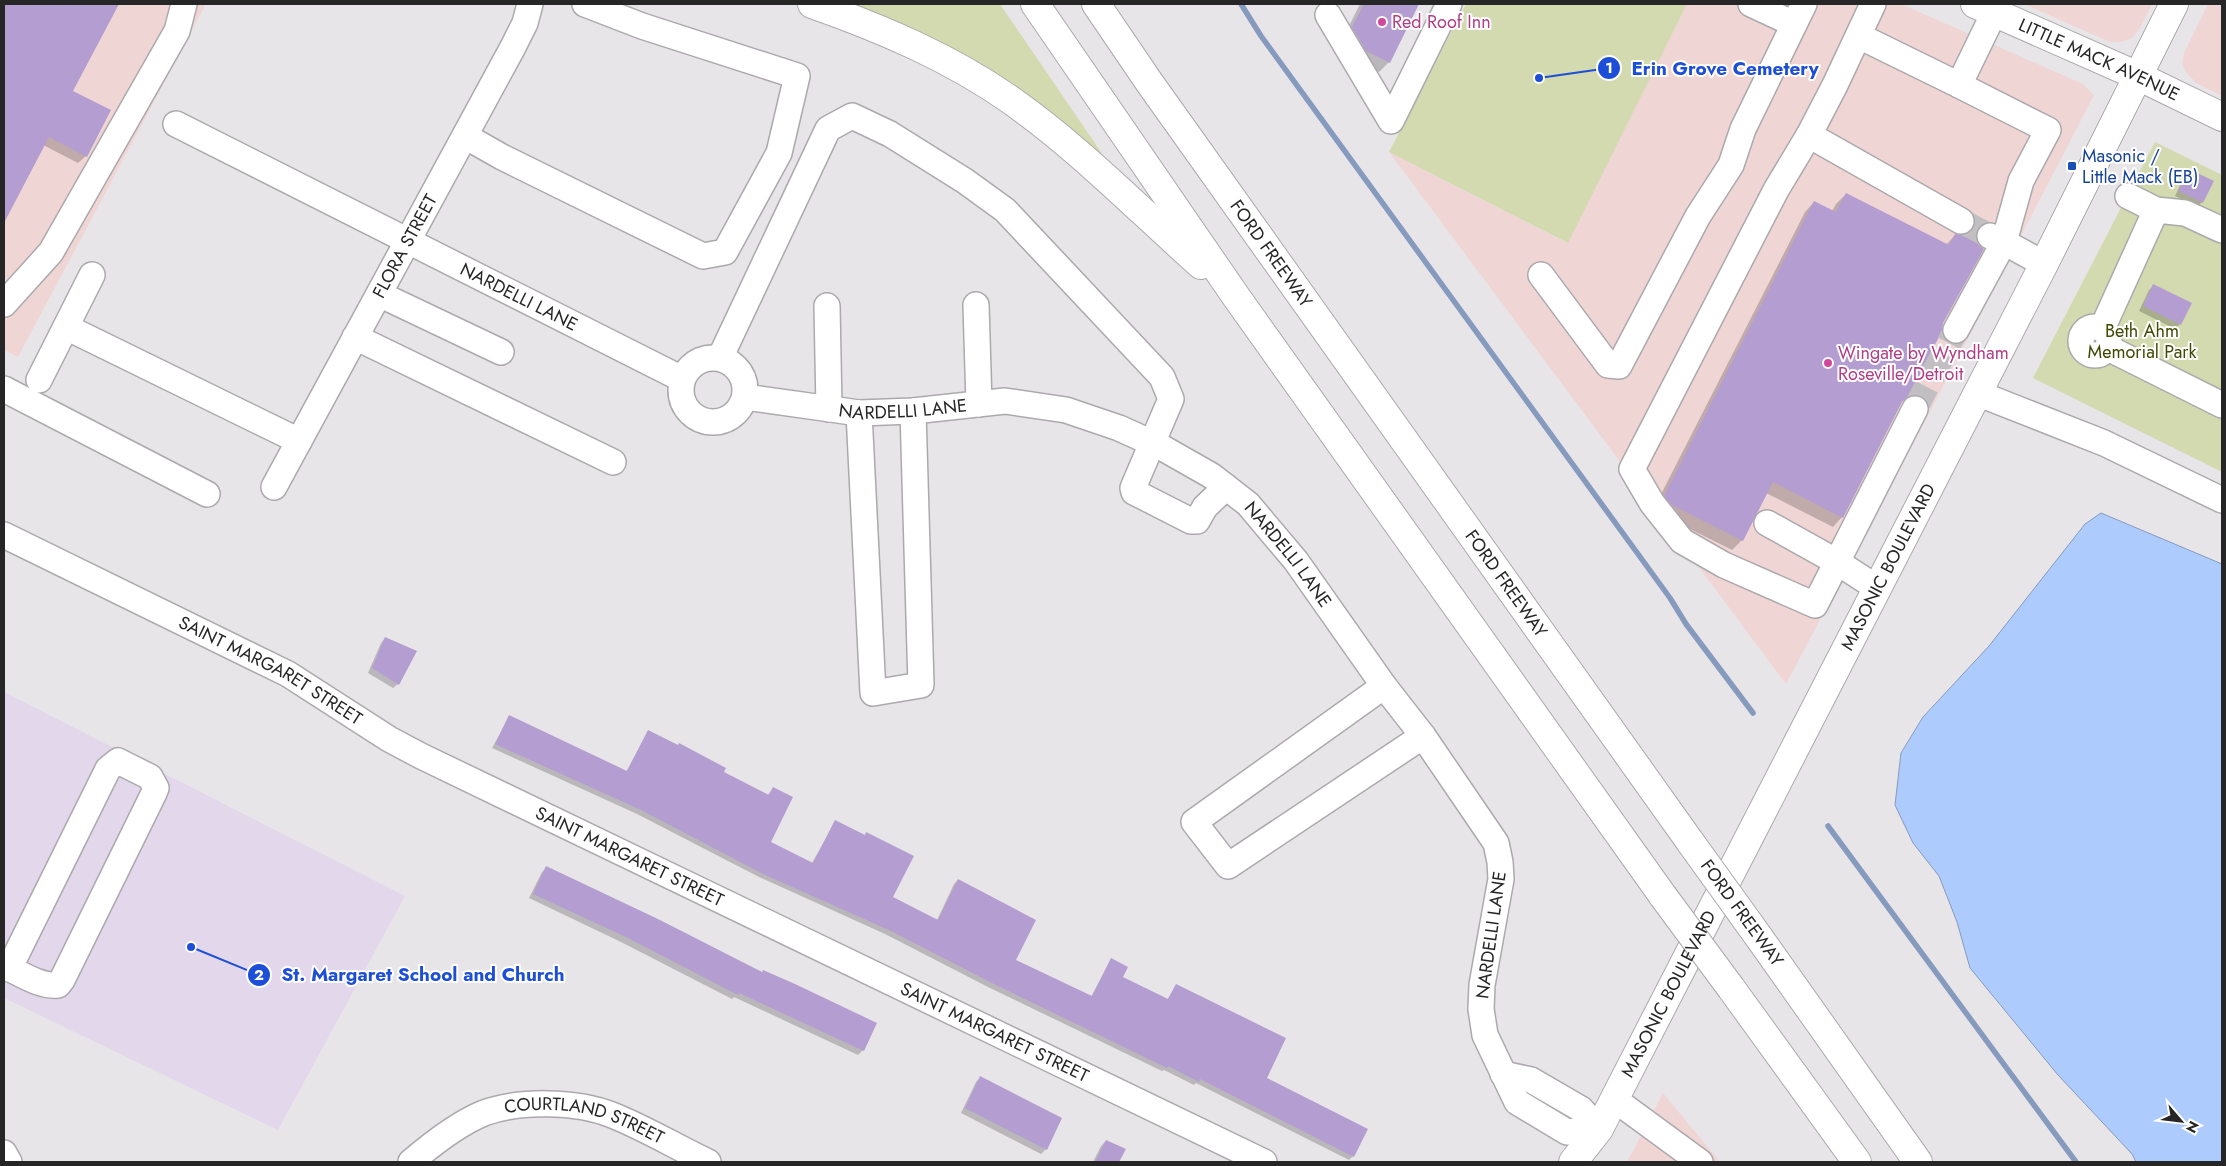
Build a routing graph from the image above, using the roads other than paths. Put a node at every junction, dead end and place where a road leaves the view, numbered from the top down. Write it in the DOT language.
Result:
graph roads {
  1 [pos="184,4"];
  2 [pos="530,4"];
  3 [pos="585,4"];
  4 [pos="812,4"];
  5 [pos="1035,4"];
  6 [pos="1096,4"];
  7 [pos="1450,4"];
  8 [pos="1751,4"];
  9 [pos="1873,4"];
  10 [pos="2174,4"];
  11 [pos="1328,7"];
  12 [pos="1985,8"];
  13 [pos="1799,14"];
  14 [pos="1859,36"];
  15 [pos="2138,76"];
  16 [pos="1959,85"];
  17 [pos="2222,117"];
  18 [pos="176,124"];
  19 [pos="1809,135"];
  20 [pos="465,136"];
  21 [pos="2128,196"];
  22 [pos="2156,210"];
  23 [pos="1961,221"];
  24 [pos="2222,230"];
  25 [pos="1997,239"];
  26 [pos="408,240"];
  27 [pos="2044,264"];
  28 [pos="1541,275"];
  29 [pos="92,276"];
  30 [pos="379,294"];
  31 [pos="1237,298"];
  32 [pos="4,304"];
  33 [pos="976,305"];
  34 [pos="827,306"];
  35 [pos="66,327"];
  36 [pos="1956,330"];
  37 [pos="355,337"];
  38 [pos="502,352"];
  39 [pos="720,358"];
  40 [pos="682,379"];
  41 [pos="39,380"];
  42 [pos="4,389"];
  43 [pos="1977,393"];
  44 [pos="745,397"];
  45 [pos="979,404"];
  46 [pos="2222,405"];
  47 [pos="828,409"];
  48 [pos="1915,409"];
  49 [pos="913,411"];
  50 [pos="859,413"];
  51 [pos="299,441"];
  52 [pos="1152,442"];
  53 [pos="613,462"];
  54 [pos="274,487"];
  55 [pos="1226,487"];
  56 [pos="207,494"];
  57 [pos="2222,500"];
  58 [pos="1767,523"];
  59 [pos="4,535"];
  60 [pos="1837,562"];
  61 [pos="1877,588"];
  62 [pos="1384,686"];
  63 [pos="1423,736"];
  64 [pos="7,967"];
  65 [pos="1614,1099"];
  66 [pos="1598,1129"];
  67 [pos="4,1153"];
  68 [pos="700,1160"];
  69 [pos="1697,1161"];
  70 [pos="9,1162"];
  71 [pos="411,1162"];
  72 [pos="1264,1162"];
  73 [pos="1573,1162"];
  74 [pos="1590,1162"];
  75 [pos="1857,1162"];
  76 [pos="1918,1162"];
  1 -- 32 [label="street"];
  2 -- 20 [label="street, FLORA STREET"];
  3 -- 20 [label="street"];
  4 -- 31 [label="main road"];
  5 -- 31 [label="main road"];
  6 -- 76 [label="main road, FORD FREEWAY, bridge"];
  7 -- 11 [label="street"];
  8 -- 13 [label="street"];
  9 -- 14 [label="street"];
  10 -- 15 [label="main road, MASONIC BOULEVARD"];
  12 -- 15 [label="main road, LITTLE MACK AVENUE"];
  12 -- 16 [label="street"];
  13 -- 28 [label="street"];
  14 -- 16 [label="street"];
  14 -- 19 [label="street"];
  15 -- 17 [label="main road, LITTLE MACK AVENUE"];
  15 -- 27 [label="main road, MASONIC BOULEVARD"];
  16 -- 25 [label="street"];
  18 -- 26 [label="street, NARDELLI LANE"];
  19 -- 23 [label="street"];
  19 -- 60 [label="street"];
  20 -- 26 [label="street, FLORA STREET"];
  21 -- 22 [label="street"];
  22 -- 24 [label="street"];
  22 -- 46 [label="street"];
  25 -- 27 [label="street"];
  25 -- 36 [label="street"];
  26 -- 30 [label="street, FLORA STREET"];
  26 -- 40 [label="street, NARDELLI LANE"];
  27 -- 43 [label="main road, MASONIC BOULEVARD"];
  29 -- 35 [label="street"];
  30 -- 37 [label="street, FLORA STREET"];
  30 -- 38 [label="street"];
  31 -- 75 [label="main road, bridge"];
  33 -- 45 [label="street"];
  34 -- 47 [label="street"];
  35 -- 41 [label="street"];
  35 -- 51 [label="street"];
  37 -- 51 [label="street, FLORA STREET"];
  37 -- 53 [label="street"];
  39 -- 40 [label="street"];
  39 -- 44 [label="street"];
  39 -- 52 [label="street"];
  40 -- 44 [label="street"];
  42 -- 56 [label="street"];
  43 -- 57 [label="street"];
  43 -- 61 [label="main road, MASONIC BOULEVARD"];
  44 -- 47 [label="street, NARDELLI LANE"];
  45 -- 49 [label="street, NARDELLI LANE"];
  45 -- 52 [label="street, NARDELLI LANE"];
  47 -- 50 [label="street, NARDELLI LANE"];
  48 -- 60 [label="street"];
  49 -- 50 [label="street, NARDELLI LANE"];
  49 -- 50 [label="street"];
  51 -- 54 [label="street, FLORA STREET"];
  52 -- 55 [label="street, NARDELLI LANE"];
  52 -- 55 [label="street"];
  55 -- 62 [label="street, NARDELLI LANE"];
  58 -- 60 [label="street"];
  59 -- 72 [label="street, SAINT MARGARET STREET"];
  60 -- 61 [label="street"];
  61 -- 65 [label="main road, MASONIC BOULEVARD"];
  62 -- 63 [label="street, NARDELLI LANE"];
  62 -- 63 [label="street"];
  63 -- 66 [label="street, NARDELLI LANE"];
  64 -- 64 [label="street"];
  65 -- 66 [label="main road, MASONIC BOULEVARD"];
  65 -- 69 [label="street"];
  66 -- 73 [label="main road, MASONIC BOULEVARD"];
  66 -- 74 [label="main road, MASONIC BOULEVARD"];
  67 -- 70 [label="street"];
  68 -- 71 [label="street, COURTLAND STREET"];
}
